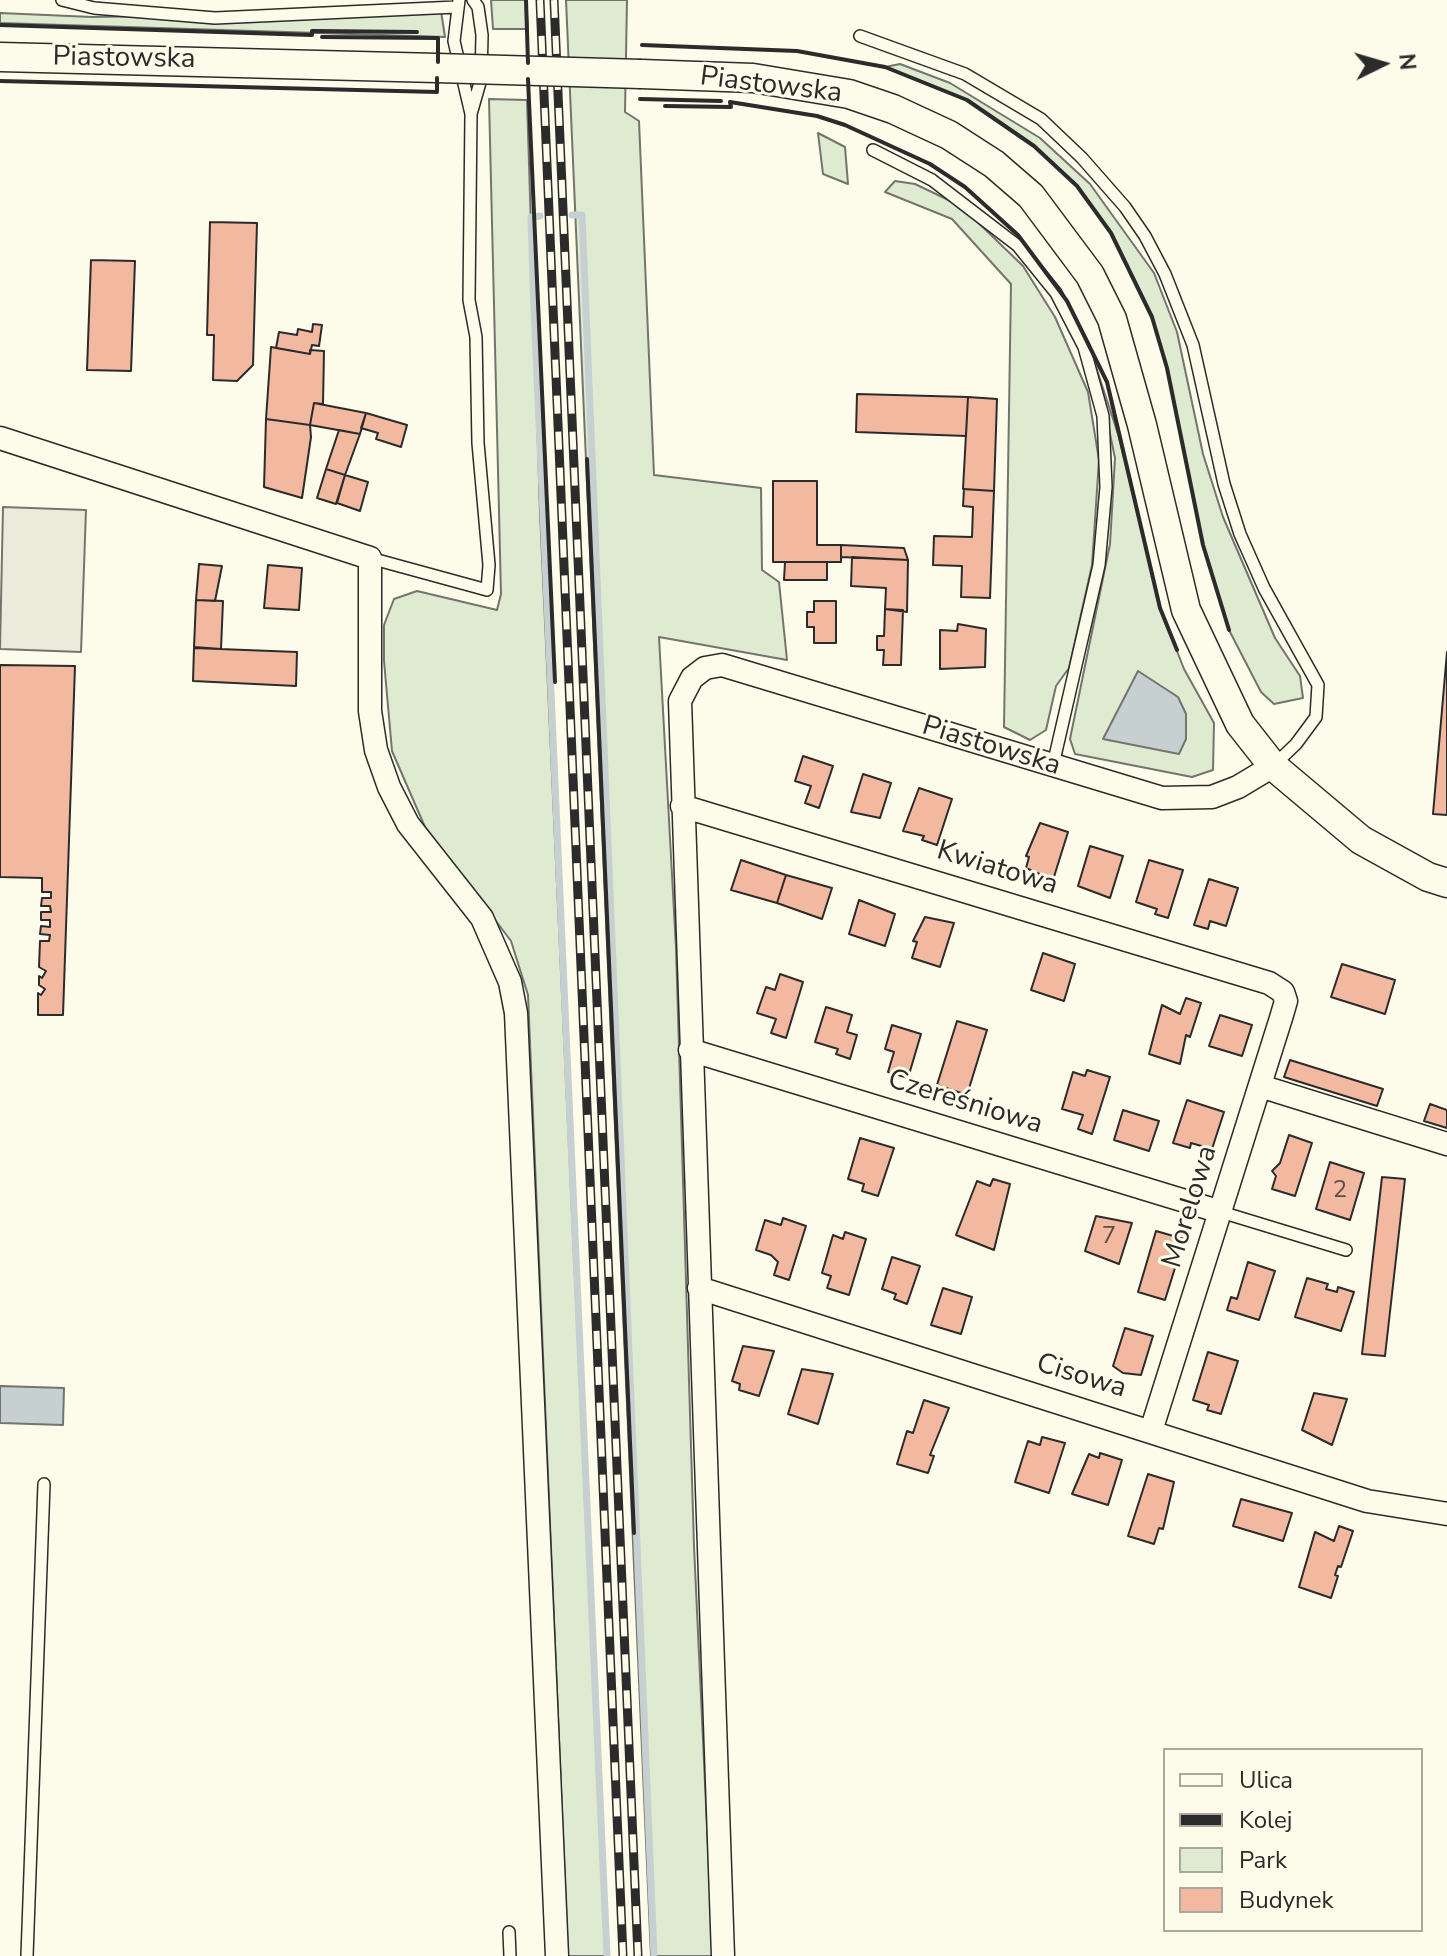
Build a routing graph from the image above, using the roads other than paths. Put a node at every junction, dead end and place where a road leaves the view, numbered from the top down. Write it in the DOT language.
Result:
graph roads {
  1 [pos="62,0"];
  2 [pos="473,0"];
  3 [pos="458,4"];
  4 [pos="860,36"];
  5 [pos="0,57"];
  6 [pos="471,114"];
  7 [pos="873,150"];
  8 [pos="0,438"];
  9 [pos="370,558"];
  10 [pos="1053,765"];
  11 [pos="1273,766"];
  12 [pos="682,806"];
  13 [pos="1447,883"];
  14 [pos="1286,1001"];
  15 [pos="690,1050"];
  16 [pos="1260,1086"];
  17 [pos="1447,1144"];
  18 [pos="1221,1212"];
  19 [pos="1346,1250"];
  20 [pos="699,1288"];
  21 [pos="1151,1431"];
  22 [pos="44,1484"];
  23 [pos="1447,1514"];
  24 [pos="509,1932"];
  25 [pos="27,1956"];
  26 [pos="510,1956"];
  27 [pos="557,1956"];
  28 [pos="723,1956"];
  1 -- 3 [label="lane"];
  2 -- 6 [label="lane"];
  3 -- 6 [label="lane"];
  4 -- 11 [label="lane"];
  5 -- 11 [label="street, Piastowska, bridge"];
  6 -- 9 [label="lane"];
  7 -- 10 [label="lane"];
  8 -- 9 [label="street"];
  9 -- 27 [label="street"];
  10 -- 11 [label="street, Piastowska"];
  10 -- 12 [label="street, Piastowska"];
  11 -- 13 [label="street, Piastowska"];
  12 -- 14 [label="street, Kwiatowa"];
  12 -- 15 [label="street"];
  14 -- 16 [label="street, Morelowa"];
  15 -- 18 [label="street, Czereśniowa"];
  15 -- 20 [label="street"];
  16 -- 17 [label="street"];
  16 -- 18 [label="street, Morelowa"];
  18 -- 19 [label="lane"];
  18 -- 21 [label="street, Morelowa"];
  20 -- 21 [label="street, Cisowa"];
  20 -- 28 [label="street"];
  21 -- 23 [label="street, Cisowa"];
  22 -- 25 [label="lane"];
  24 -- 26 [label="lane"];
}
